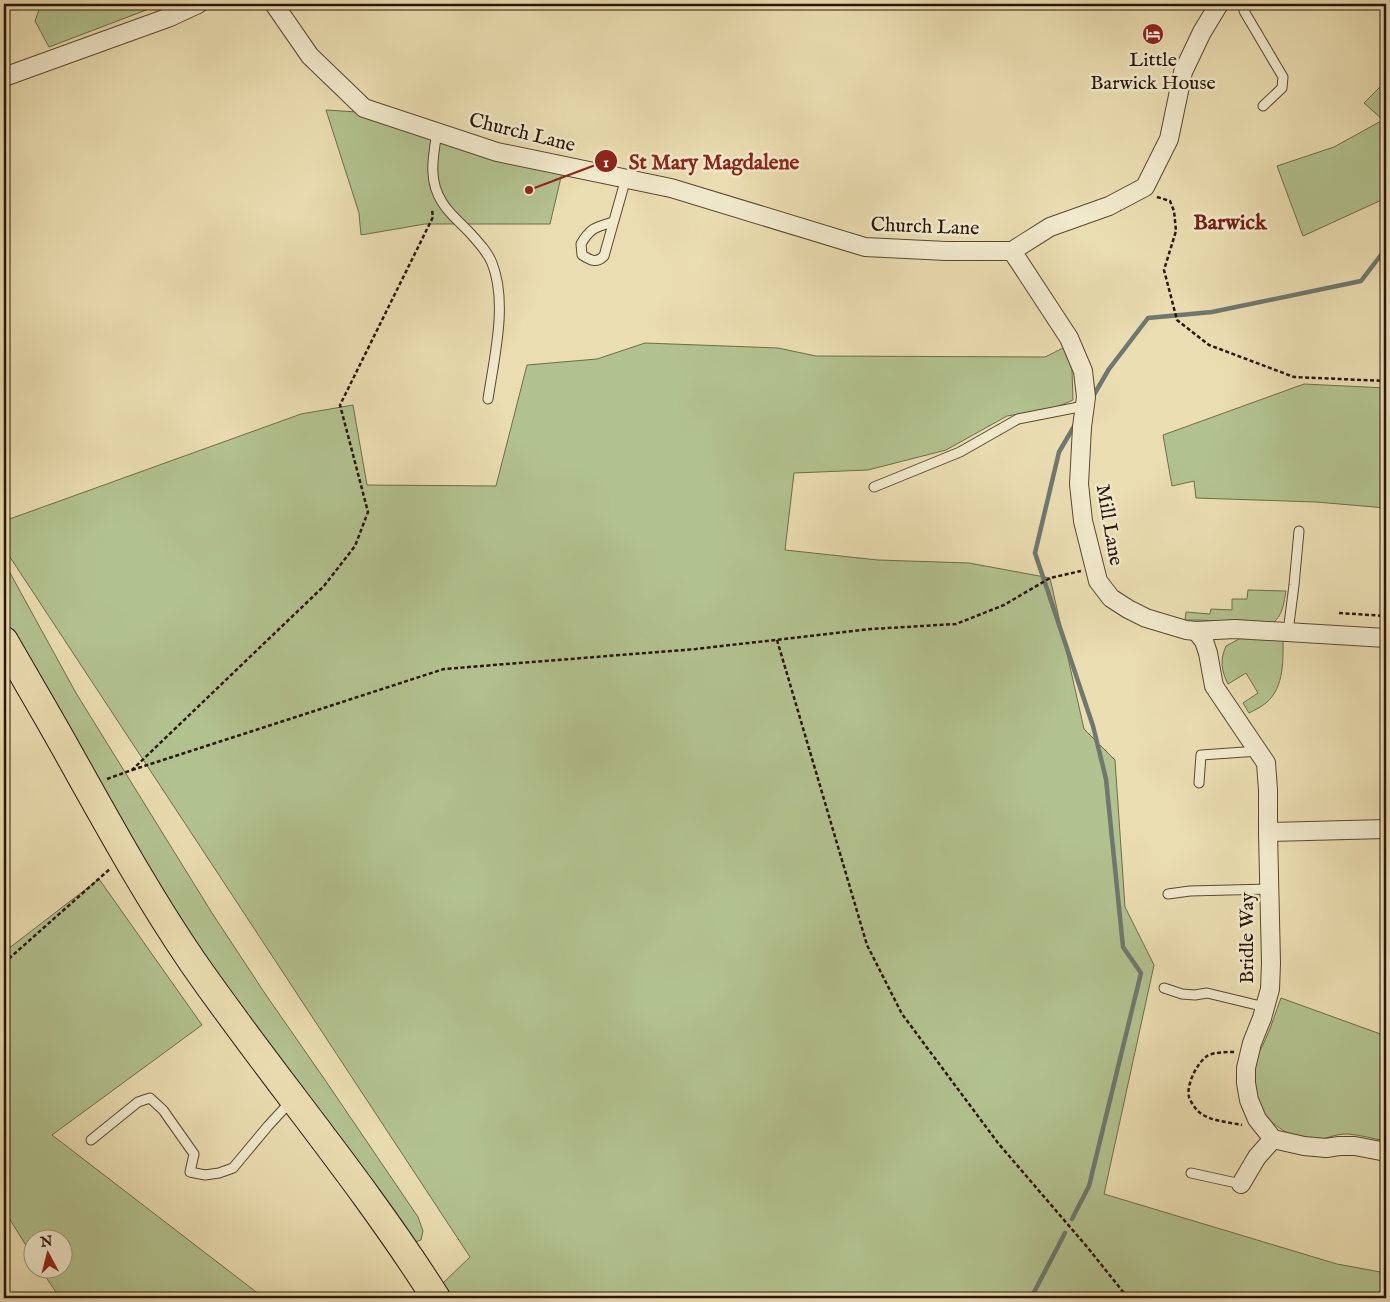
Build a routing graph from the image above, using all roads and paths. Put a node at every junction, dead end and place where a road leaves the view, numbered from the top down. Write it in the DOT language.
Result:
graph roads {
  1 [pos="198,4"];
  2 [pos="274,4"];
  3 [pos="1219,4"];
  4 [pos="1248,4"];
  5 [pos="4,77"];
  6 [pos="1263,106"];
  7 [pos="437,132"];
  8 [pos="626,178"];
  9 [pos="1137,190"];
  10 [pos="432,208"];
  11 [pos="613,222"];
  12 [pos="1012,251"];
  13 [pos="1386,381"];
  14 [pos="488,399"];
  15 [pos="1084,406"];
  16 [pos="874,487"];
  17 [pos="1299,531"];
  18 [pos="1094,567"];
  19 [pos="1339,613"];
  20 [pos="1386,616"];
  21 [pos="1196,632"];
  22 [pos="1288,632"];
  23 [pos="1386,638"];
  24 [pos="4,640"];
  25 [pos="777,640"];
  26 [pos="1259,751"];
  27 [pos="132,770"];
  28 [pos="1199,783"];
  29 [pos="87,786"];
  30 [pos="1386,829"];
  31 [pos="1268,832"];
  32 [pos="125,855"];
  33 [pos="1269,889"];
  34 [pos="1168,894"];
  35 [pos="4,963"];
  36 [pos="1164,988"];
  37 [pos="1265,1007"];
  38 [pos="1249,1054"];
  39 [pos="293,1099"];
  40 [pos="1260,1122"];
  41 [pos="1273,1139"];
  42 [pos="91,1140"];
  43 [pos="1386,1152"];
  44 [pos="1191,1173"];
  45 [pos="1240,1184"];
  46 [pos="436,1298"];
  47 [pos="1128,1298"];
  1 -- 5 [label="street"];
  2 -- 7 [label="street, Church Lane"];
  3 -- 9 [label="street"];
  4 -- 6 [label="lane"];
  7 -- 8 [label="street, Church Lane"];
  7 -- 14 [label="lane"];
  8 -- 11 [label="lane"];
  8 -- 12 [label="street, Church Lane"];
  9 -- 12 [label="street"];
  9 -- 13 [label="path"];
  10 -- 27 [label="path"];
  11 -- 11 [label="lane"];
  12 -- 15 [label="street, Mill Lane"];
  15 -- 16 [label="lane"];
  15 -- 18 [label="street, Mill Lane"];
  17 -- 22 [label="lane"];
  18 -- 21 [label="street, Mill Lane"];
  18 -- 25 [label="path"];
  19 -- 20 [label="path"];
  21 -- 22 [label="street, Mill Lane"];
  21 -- 26 [label="street, Bridle Way"];
  22 -- 23 [label="street, Mill Lane"];
  24 -- 29 [label="highway"];
  25 -- 27 [label="path"];
  25 -- 47 [label="path"];
  26 -- 28 [label="lane"];
  26 -- 31 [label="street, Bridle Way"];
  27 -- 29 [label="path"];
  29 -- 32 [label="highway"];
  30 -- 31 [label="street"];
  31 -- 33 [label="street, Bridle Way"];
  32 -- 35 [label="path"];
  32 -- 39 [label="highway"];
  33 -- 34 [label="lane"];
  33 -- 37 [label="street, Bridle Way"];
  36 -- 37 [label="lane"];
  37 -- 38 [label="street, Bridle Way"];
  38 -- 40 [label="street, Bridle Way"];
  38 -- 40 [label="path"];
  39 -- 42 [label="lane"];
  39 -- 46 [label="highway"];
  40 -- 41 [label="street, Bridle Way"];
  41 -- 43 [label="street"];
  41 -- 45 [label="street"];
  44 -- 45 [label="lane"];
}
